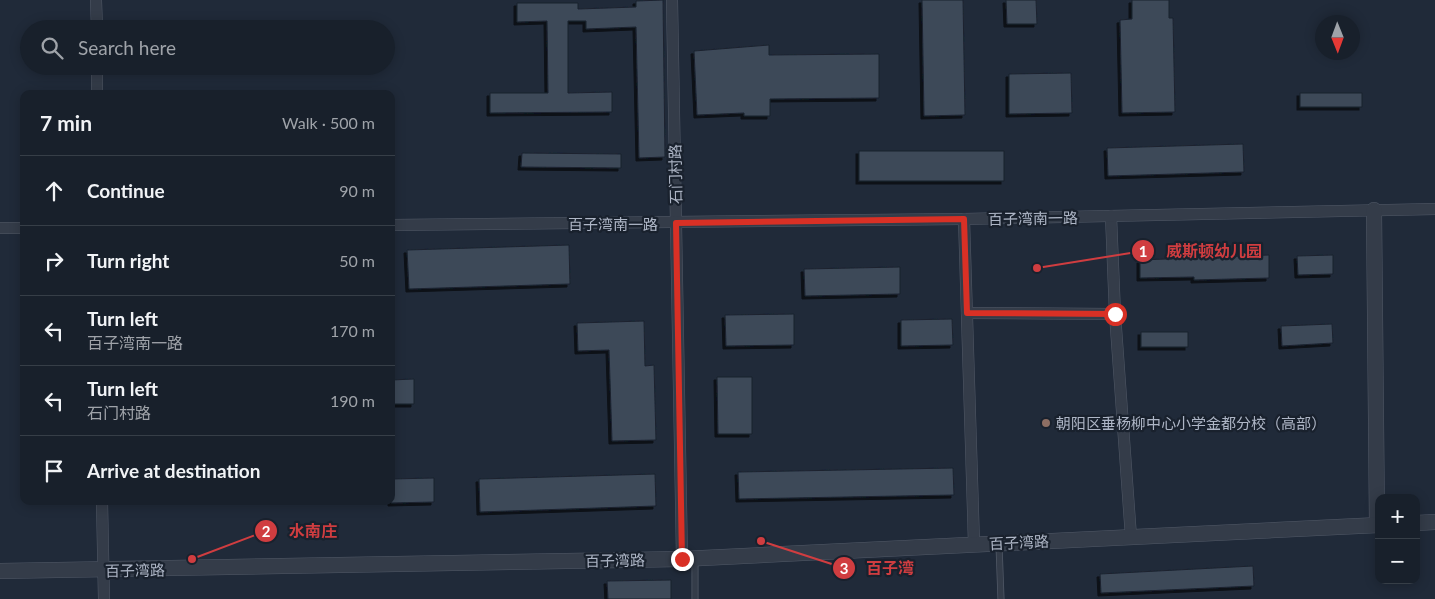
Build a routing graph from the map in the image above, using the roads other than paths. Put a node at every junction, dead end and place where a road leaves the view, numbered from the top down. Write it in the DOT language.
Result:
graph roads {
  1 [pos="96,0"];
  2 [pos="672,0"];
  3 [pos="97,20"];
  4 [pos="97,75"];
  5 [pos="97,90"];
  6 [pos="1435,209"];
  7 [pos="1374,210"];
  8 [pos="1112,216"];
  9 [pos="964,219"];
  10 [pos="676,223"];
  11 [pos="395,225"];
  12 [pos="0,228"];
  13 [pos="20,228"];
  14 [pos="967,313"];
  15 [pos="1115,314"];
  16 [pos="1378,494"];
  17 [pos="102,505"];
  18 [pos="1435,522"];
  19 [pos="1420,523"];
  20 [pos="1375,525"];
  21 [pos="1131,537"];
  22 [pos="999,543"];
  23 [pos="974,544"];
  24 [pos="689,558"];
  25 [pos="103,570"];
  26 [pos="0,571"];
  27 [pos="104,599"];
  28 [pos="695,599"];
  29 [pos="1001,599"];
  1 -- 3 [label="street"];
  2 -- 10 [label="street, 石门村路"];
  4 -- 5 [label="street"];
  6 -- 7 [label="street, 百子湾南一路"];
  7 -- 8 [label="street, 百子湾南一路"];
  7 -- 16 [label="street"];
  8 -- 9 [label="street, 百子湾南一路"];
  8 -- 15 [label="street"];
  9 -- 10 [label="street, 百子湾南一路"];
  9 -- 14 [label="street"];
  10 -- 11 [label="street, 百子湾南一路"];
  10 -- 24 [label="street, 石门村路"];
  12 -- 13 [label="street"];
  14 -- 15 [label="street"];
  14 -- 23 [label="street"];
  15 -- 21 [label="street"];
  17 -- 25 [label="street"];
  18 -- 19 [label="street"];
  20 -- 21 [label="street, 百子湾路"];
  21 -- 22 [label="street, 百子湾路"];
  22 -- 23 [label="street, 百子湾路"];
  22 -- 29 [label="lane"];
  23 -- 24 [label="street, 百子湾路"];
  24 -- 25 [label="street, 百子湾路"];
  24 -- 28 [label="lane"];
  25 -- 26 [label="street, 百子湾路"];
  25 -- 27 [label="street"];
}
